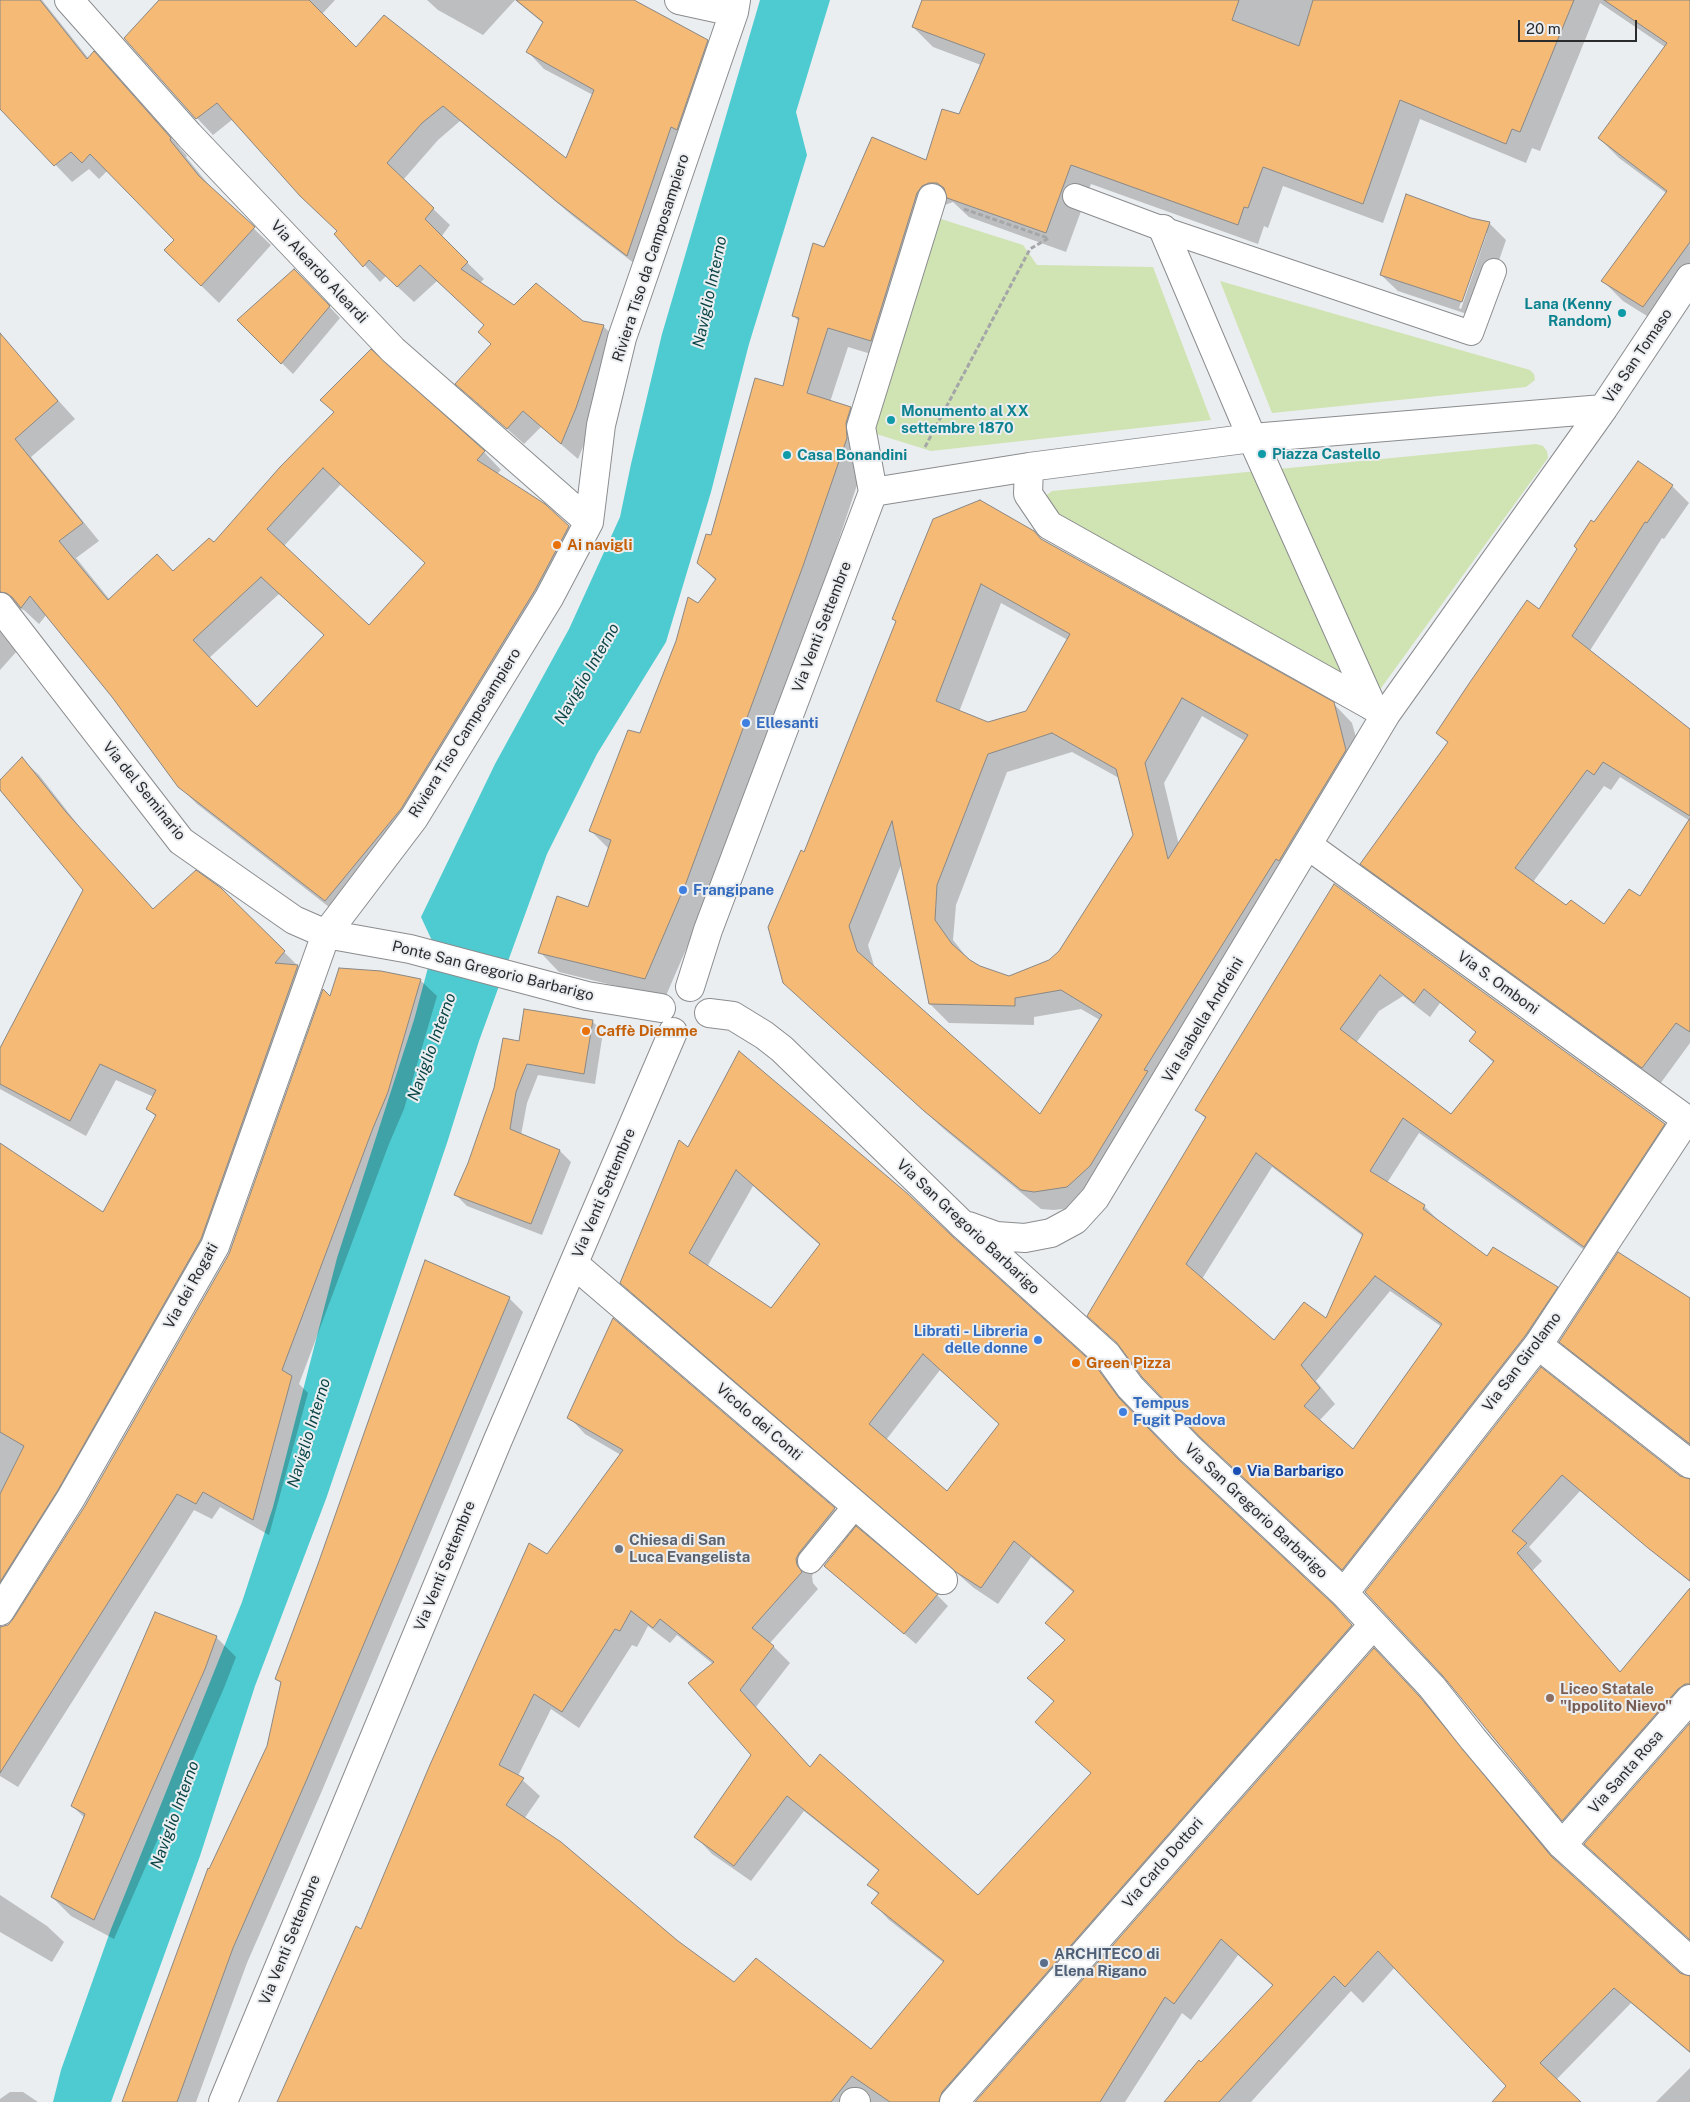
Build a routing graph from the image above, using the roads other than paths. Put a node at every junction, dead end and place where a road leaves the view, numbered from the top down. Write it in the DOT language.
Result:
graph roads {
  1 [pos="69,0"];
  2 [pos="679,0"];
  3 [pos="735,6"];
  4 [pos="1075,196"];
  5 [pos="932,198"];
  6 [pos="1163,229"];
  7 [pos="1494,271"];
  8 [pos="1690,278"];
  9 [pos="1602,408"];
  10 [pos="1252,438"];
  11 [pos="1029,467"];
  12 [pos="873,492"];
  13 [pos="589,522"];
  14 [pos="0,607"];
  15 [pos="1379,710"];
  16 [pos="1309,846"];
  17 [pos="326,934"];
  18 [pos="690,987"];
  19 [pos="661,1008"];
  20 [pos="709,1013"];
  21 [pos="673,1032"];
  22 [pos="1688,1121"];
  23 [pos="962,1224"];
  24 [pos="574,1264"];
  25 [pos="1538,1345"];
  26 [pos="1690,1464"];
  27 [pos="856,1505"];
  28 [pos="810,1561"];
  29 [pos="943,1580"];
  30 [pos="1344,1593"];
  31 [pos="0,1611"];
  32 [pos="1373,1625"];
  33 [pos="1690,1699"];
  34 [pos="1562,1845"];
  35 [pos="1690,1961"];
  36 [pos="223,2102"];
  37 [pos="954,2102"];
  1 -- 13 [label="street, Via Aleardo Aleardi"];
  2 -- 3 [label="street"];
  3 -- 13 [label="street, Riviera Tiso da Camposampiero"];
  4 -- 6 [label="lane"];
  5 -- 12 [label="street"];
  6 -- 7 [label="lane"];
  6 -- 10 [label="street"];
  8 -- 9 [label="street, Via San Tomaso"];
  9 -- 10 [label="street"];
  9 -- 15 [label="street"];
  10 -- 11 [label="street"];
  10 -- 15 [label="street"];
  11 -- 12 [label="street"];
  11 -- 15 [label="street"];
  12 -- 18 [label="street, Via Venti Settembre"];
  13 -- 17 [label="street, Riviera Tiso Camposampiero"];
  14 -- 17 [label="street, Via del Seminario"];
  15 -- 16 [label="street, Via Isabella Andreini"];
  16 -- 22 [label="street, Via S. Omboni"];
  16 -- 23 [label="street, Via Isabella Andreini"];
  17 -- 19 [label="street, Ponte San Gregorio Barbarigo"];
  17 -- 31 [label="street, Via dei Rogati"];
  18 -- 19 [label="street"];
  18 -- 20 [label="street"];
  19 -- 21 [label="street"];
  20 -- 21 [label="street"];
  20 -- 23 [label="street, Via San Gregorio Barbarigo"];
  21 -- 24 [label="street, Via Venti Settembre"];
  22 -- 25 [label="street, Via San Girolamo"];
  23 -- 30 [label="street, Via San Gregorio Barbarigo"];
  24 -- 27 [label="street, Vicolo dei Conti"];
  24 -- 36 [label="street, Via Venti Settembre"];
  25 -- 26 [label="street"];
  25 -- 30 [label="street, Via San Girolamo"];
  27 -- 28 [label="lane"];
  27 -- 29 [label="street, Vicolo dei Conti"];
  30 -- 32 [label="street, Via San Gregorio Barbarigo"];
  32 -- 34 [label="street, Via San Gregorio Barbarigo"];
  32 -- 37 [label="street, Via Carlo Dottori"];
  33 -- 34 [label="street, Via Santa Rosa"];
  34 -- 35 [label="street, Via San Gregorio Barbarigo"];
}
